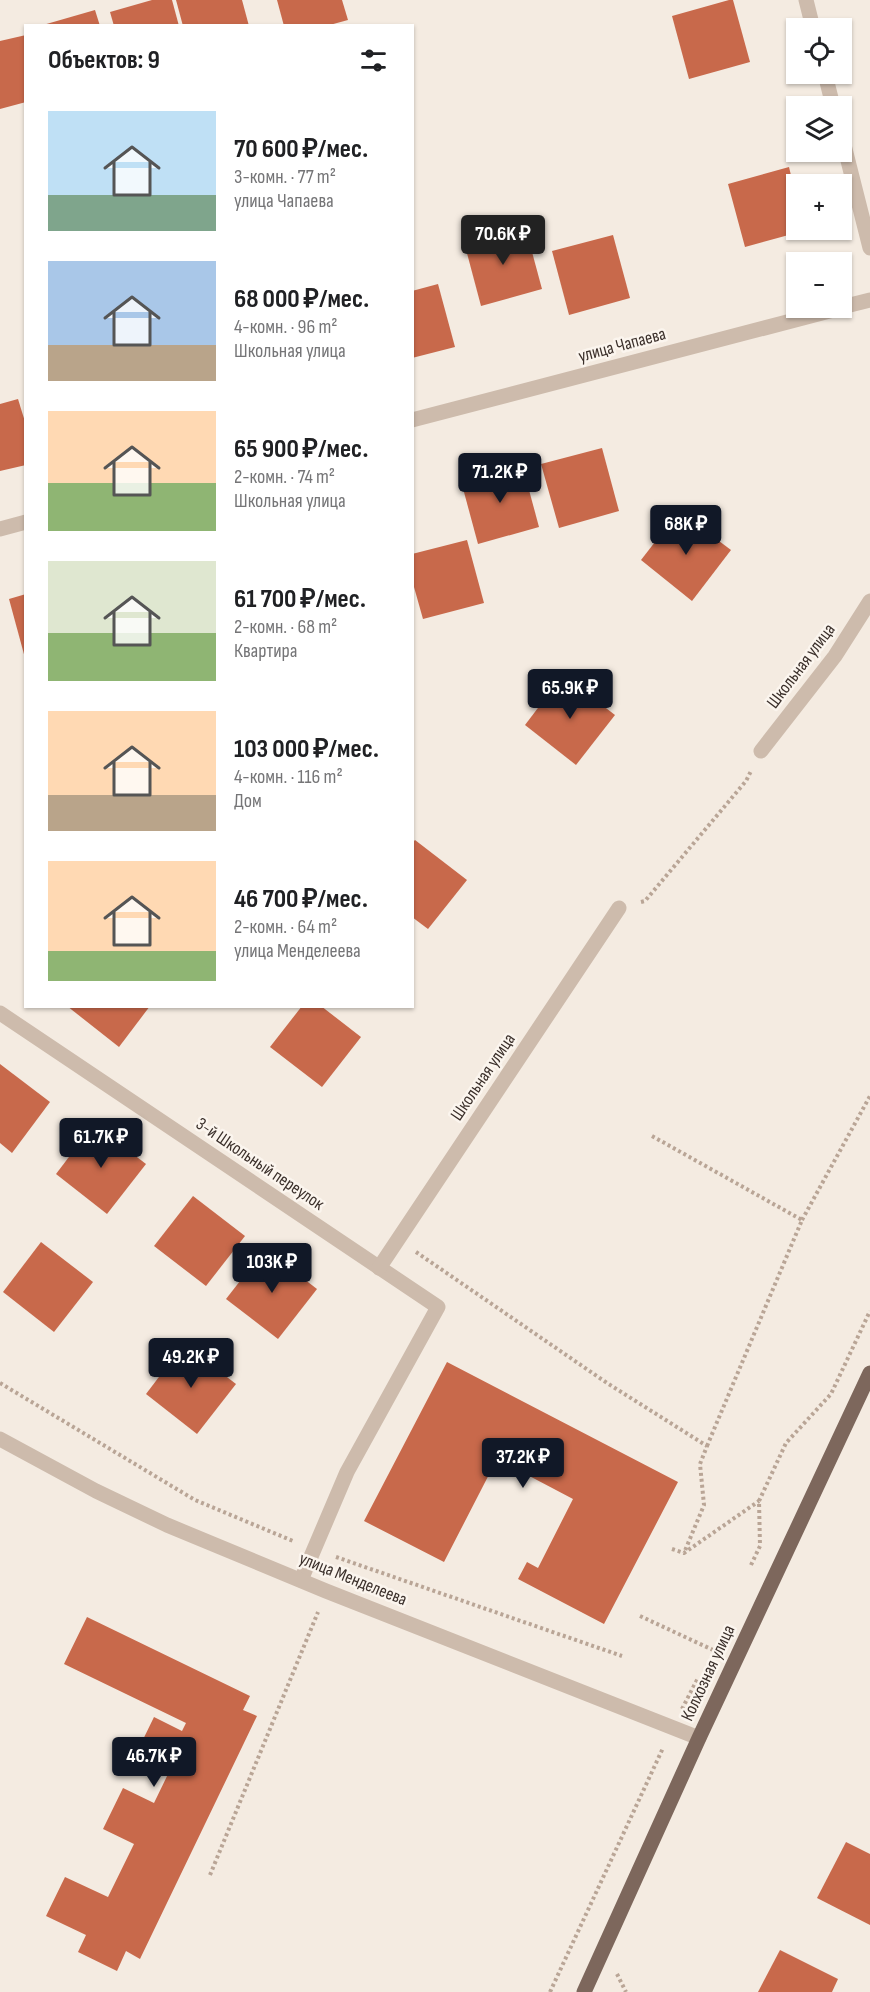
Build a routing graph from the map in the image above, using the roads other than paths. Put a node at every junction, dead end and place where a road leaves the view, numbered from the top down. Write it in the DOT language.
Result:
graph roads {
  1 [pos="806,0"];
  2 [pos="810,18"];
  3 [pos="848,162"];
  4 [pos="870,248"];
  5 [pos="870,300"];
  6 [pos="852,304"];
  7 [pos="799,318"];
  8 [pos="414,419"];
  9 [pos="24,523"];
  10 [pos="0,529"];
  11 [pos="870,602"];
  12 [pos="761,752"];
  13 [pos="619,908"];
  14 [pos="0,1012"];
  15 [pos="379,1268"];
  16 [pos="870,1372"];
  17 [pos="0,1439"];
  18 [pos="301,1580"];
  19 [pos="699,1738"];
  20 [pos="584,1992"];
  1 -- 2 [label="street"];
  3 -- 4 [label="street"];
  5 -- 6 [label="street, улица Чапаева"];
  7 -- 8 [label="street, улица Чапаева"];
  9 -- 10 [label="street"];
  11 -- 12 [label="street, Школьная улица"];
  13 -- 15 [label="street, Школьная улица"];
  14 -- 15 [label="street, 3-й Школьный переулок"];
  15 -- 18 [label="street, 3-й Школьный переулок"];
  16 -- 19 [label="main road, Колхозная улица"];
  17 -- 18 [label="street, улица Менделеева"];
  18 -- 19 [label="street, улица Менделеева"];
  19 -- 20 [label="main road, Колхозная улица"];
}
